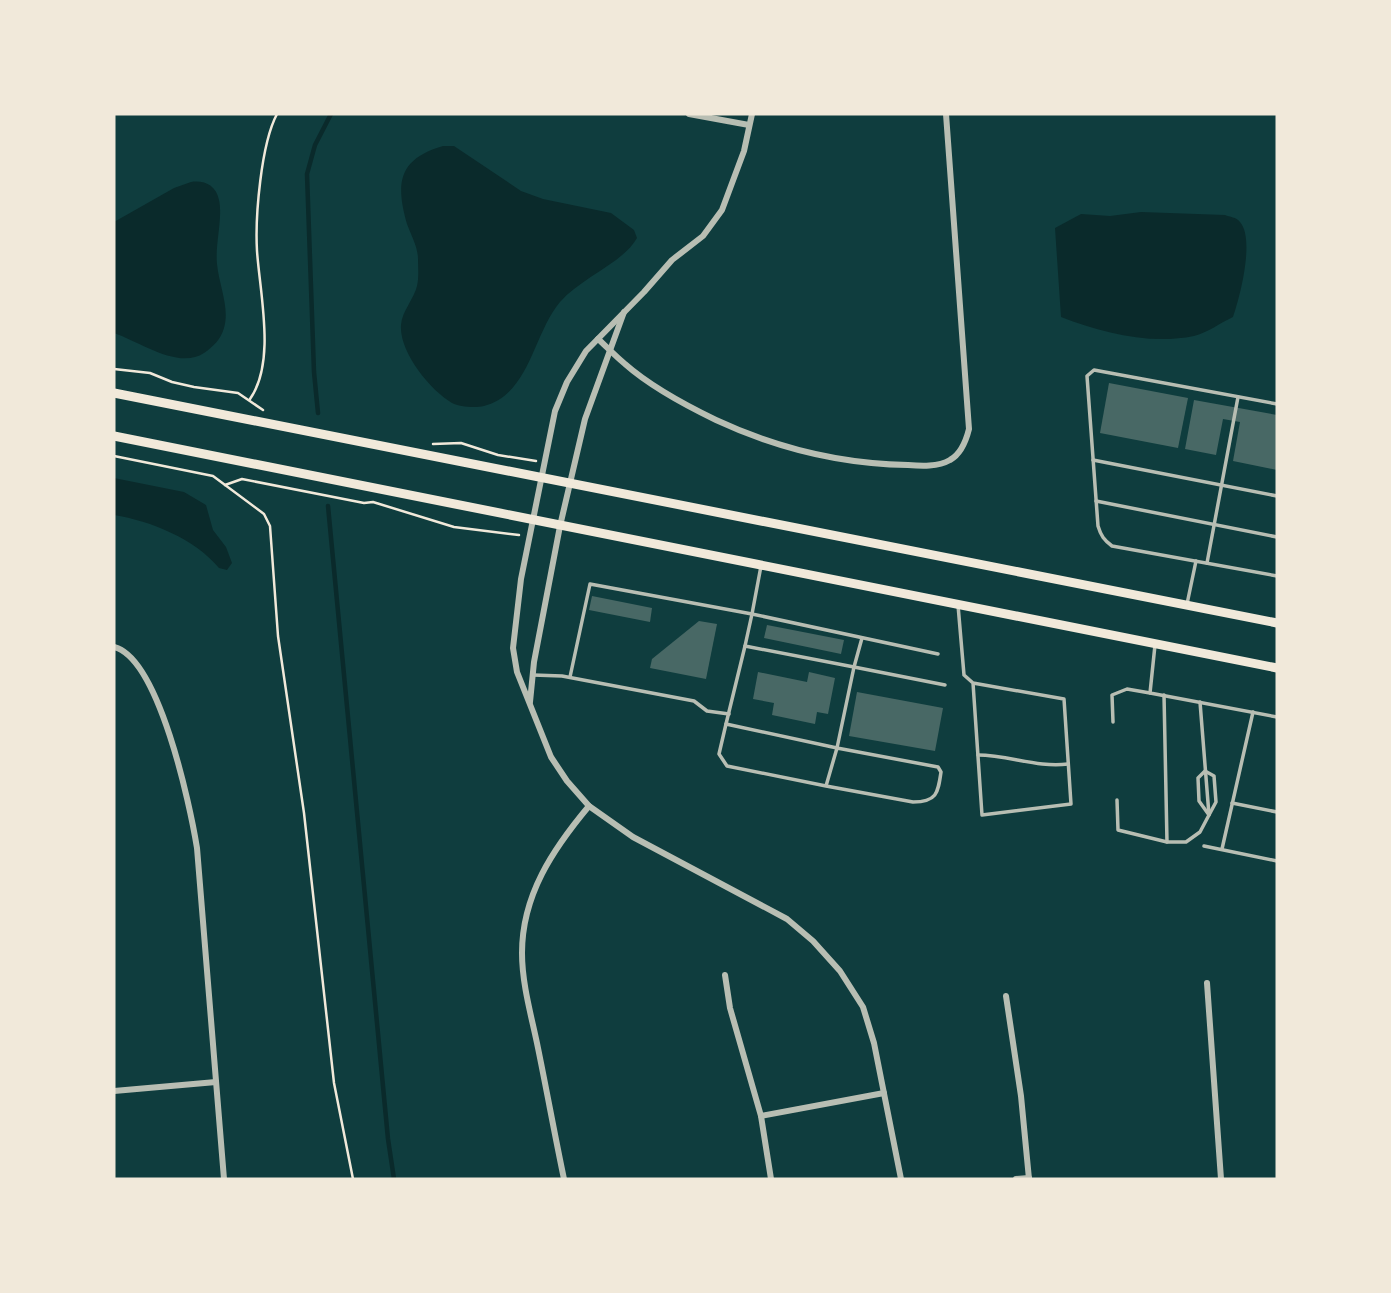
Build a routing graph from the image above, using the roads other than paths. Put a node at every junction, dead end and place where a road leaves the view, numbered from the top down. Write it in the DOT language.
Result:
graph roads {
  1 [pos="689,114"];
  2 [pos="752,114"];
  3 [pos="946,114"];
  4 [pos="749,125"];
  5 [pos="624,310"];
  6 [pos="598,339"];
  7 [pos="611,350"];
  8 [pos="114,393"];
  9 [pos="1238,397"];
  10 [pos="1277,404"];
  11 [pos="114,436"];
  12 [pos="1093,460"];
  13 [pos="543,479"];
  14 [pos="569,484"];
  15 [pos="1222,485"];
  16 [pos="1277,496"];
  17 [pos="1096,501"];
  18 [pos="533,521"];
  19 [pos="1214,524"];
  20 [pos="560,526"];
  21 [pos="1277,537"];
  22 [pos="1196,561"];
  23 [pos="1207,563"];
  24 [pos="761,566"];
  25 [pos="1277,576"];
  26 [pos="958,605"];
  27 [pos="1187,605"];
  28 [pos="752,614"];
  29 [pos="1277,623"];
  30 [pos="862,638"];
  31 [pos="1155,644"];
  32 [pos="745,646"];
  33 [pos="114,647"];
  34 [pos="938,654"];
  35 [pos="854,667"];
  36 [pos="1277,668"];
  37 [pos="533,675"];
  38 [pos="570,677"];
  39 [pos="973,683"];
  40 [pos="945,685"];
  41 [pos="1150,693"];
  42 [pos="1164,695"];
  43 [pos="1200,702"];
  44 [pos="529,704"];
  45 [pos="1254,712"];
  46 [pos="729,714"];
  47 [pos="1277,717"];
  48 [pos="1113,722"];
  49 [pos="726,724"];
  50 [pos="837,748"];
  51 [pos="978,755"];
  52 [pos="1068,764"];
  53 [pos="1205,771"];
  54 [pos="826,786"];
  55 [pos="1117,800"];
  56 [pos="1232,803"];
  57 [pos="589,806"];
  58 [pos="1277,812"];
  59 [pos="1209,815"];
  60 [pos="1167,842"];
  61 [pos="1204,846"];
  62 [pos="1222,849"];
  63 [pos="1277,861"];
  64 [pos="725,975"];
  65 [pos="1207,983"];
  66 [pos="1006,996"];
  67 [pos="216,1082"];
  68 [pos="114,1091"];
  69 [pos="884,1093"];
  70 [pos="761,1116"];
  71 [pos="224,1179"];
  72 [pos="564,1179"];
  73 [pos="771,1179"];
  74 [pos="901,1179"];
  75 [pos="1016,1179"];
  76 [pos="1029,1179"];
  77 [pos="1221,1179"];
  1 -- 4 [label="street"];
  2 -- 4 [label="street"];
  3 -- 7 [label="street"];
  4 -- 5 [label="street"];
  5 -- 6 [label="street"];
  5 -- 7 [label="street"];
  6 -- 7 [label="street"];
  6 -- 13 [label="street"];
  7 -- 14 [label="street"];
  8 -- 13 [label="main road"];
  9 -- 10 [label="lane"];
  9 -- 12 [label="lane"];
  9 -- 15 [label="lane"];
  11 -- 18 [label="main road"];
  12 -- 15 [label="lane"];
  12 -- 17 [label="lane"];
  13 -- 14 [label="main road"];
  13 -- 18 [label="street"];
  14 -- 20 [label="street"];
  14 -- 27 [label="main road"];
  15 -- 16 [label="lane"];
  15 -- 19 [label="lane"];
  17 -- 19 [label="lane"];
  17 -- 22 [label="lane"];
  18 -- 20 [label="main road"];
  18 -- 44 [label="street"];
  19 -- 21 [label="lane"];
  19 -- 23 [label="lane"];
  20 -- 24 [label="main road"];
  20 -- 37 [label="street"];
  22 -- 23 [label="lane"];
  22 -- 27 [label="lane"];
  23 -- 25 [label="lane"];
  24 -- 26 [label="main road"];
  24 -- 28 [label="lane"];
  26 -- 31 [label="main road"];
  26 -- 39 [label="lane"];
  27 -- 29 [label="main road"];
  28 -- 30 [label="lane"];
  28 -- 32 [label="lane"];
  28 -- 38 [label="lane"];
  30 -- 34 [label="lane"];
  30 -- 35 [label="lane"];
  31 -- 36 [label="main road"];
  31 -- 41 [label="lane"];
  32 -- 35 [label="lane"];
  32 -- 46 [label="lane"];
  33 -- 67 [label="street"];
  35 -- 40 [label="lane"];
  35 -- 50 [label="lane"];
  37 -- 38 [label="lane"];
  37 -- 44 [label="street"];
  38 -- 46 [label="lane"];
  39 -- 51 [label="lane"];
  39 -- 52 [label="lane"];
  41 -- 42 [label="lane"];
  41 -- 48 [label="lane"];
  42 -- 43 [label="lane"];
  42 -- 60 [label="lane"];
  43 -- 45 [label="lane"];
  43 -- 53 [label="lane"];
  44 -- 57 [label="street"];
  45 -- 47 [label="lane"];
  45 -- 56 [label="lane"];
  46 -- 49 [label="lane"];
  49 -- 50 [label="lane"];
  49 -- 54 [label="lane"];
  50 -- 54 [label="lane"];
  50 -- 54 [label="lane"];
  51 -- 52 [label="lane"];
  51 -- 52 [label="lane"];
  53 -- 59 [label="lane"];
  53 -- 59 [label="lane"];
  53 -- 59 [label="lane"];
  55 -- 60 [label="lane"];
  56 -- 58 [label="lane"];
  56 -- 62 [label="lane"];
  57 -- 69 [label="street"];
  57 -- 72 [label="street"];
  59 -- 60 [label="lane"];
  61 -- 62 [label="lane"];
  62 -- 63 [label="lane"];
  64 -- 70 [label="street"];
  65 -- 77 [label="street"];
  66 -- 76 [label="street"];
  67 -- 68 [label="street"];
  67 -- 71 [label="street"];
  69 -- 70 [label="street"];
  69 -- 74 [label="street"];
  70 -- 73 [label="street"];
  75 -- 76 [label="street"];
}
